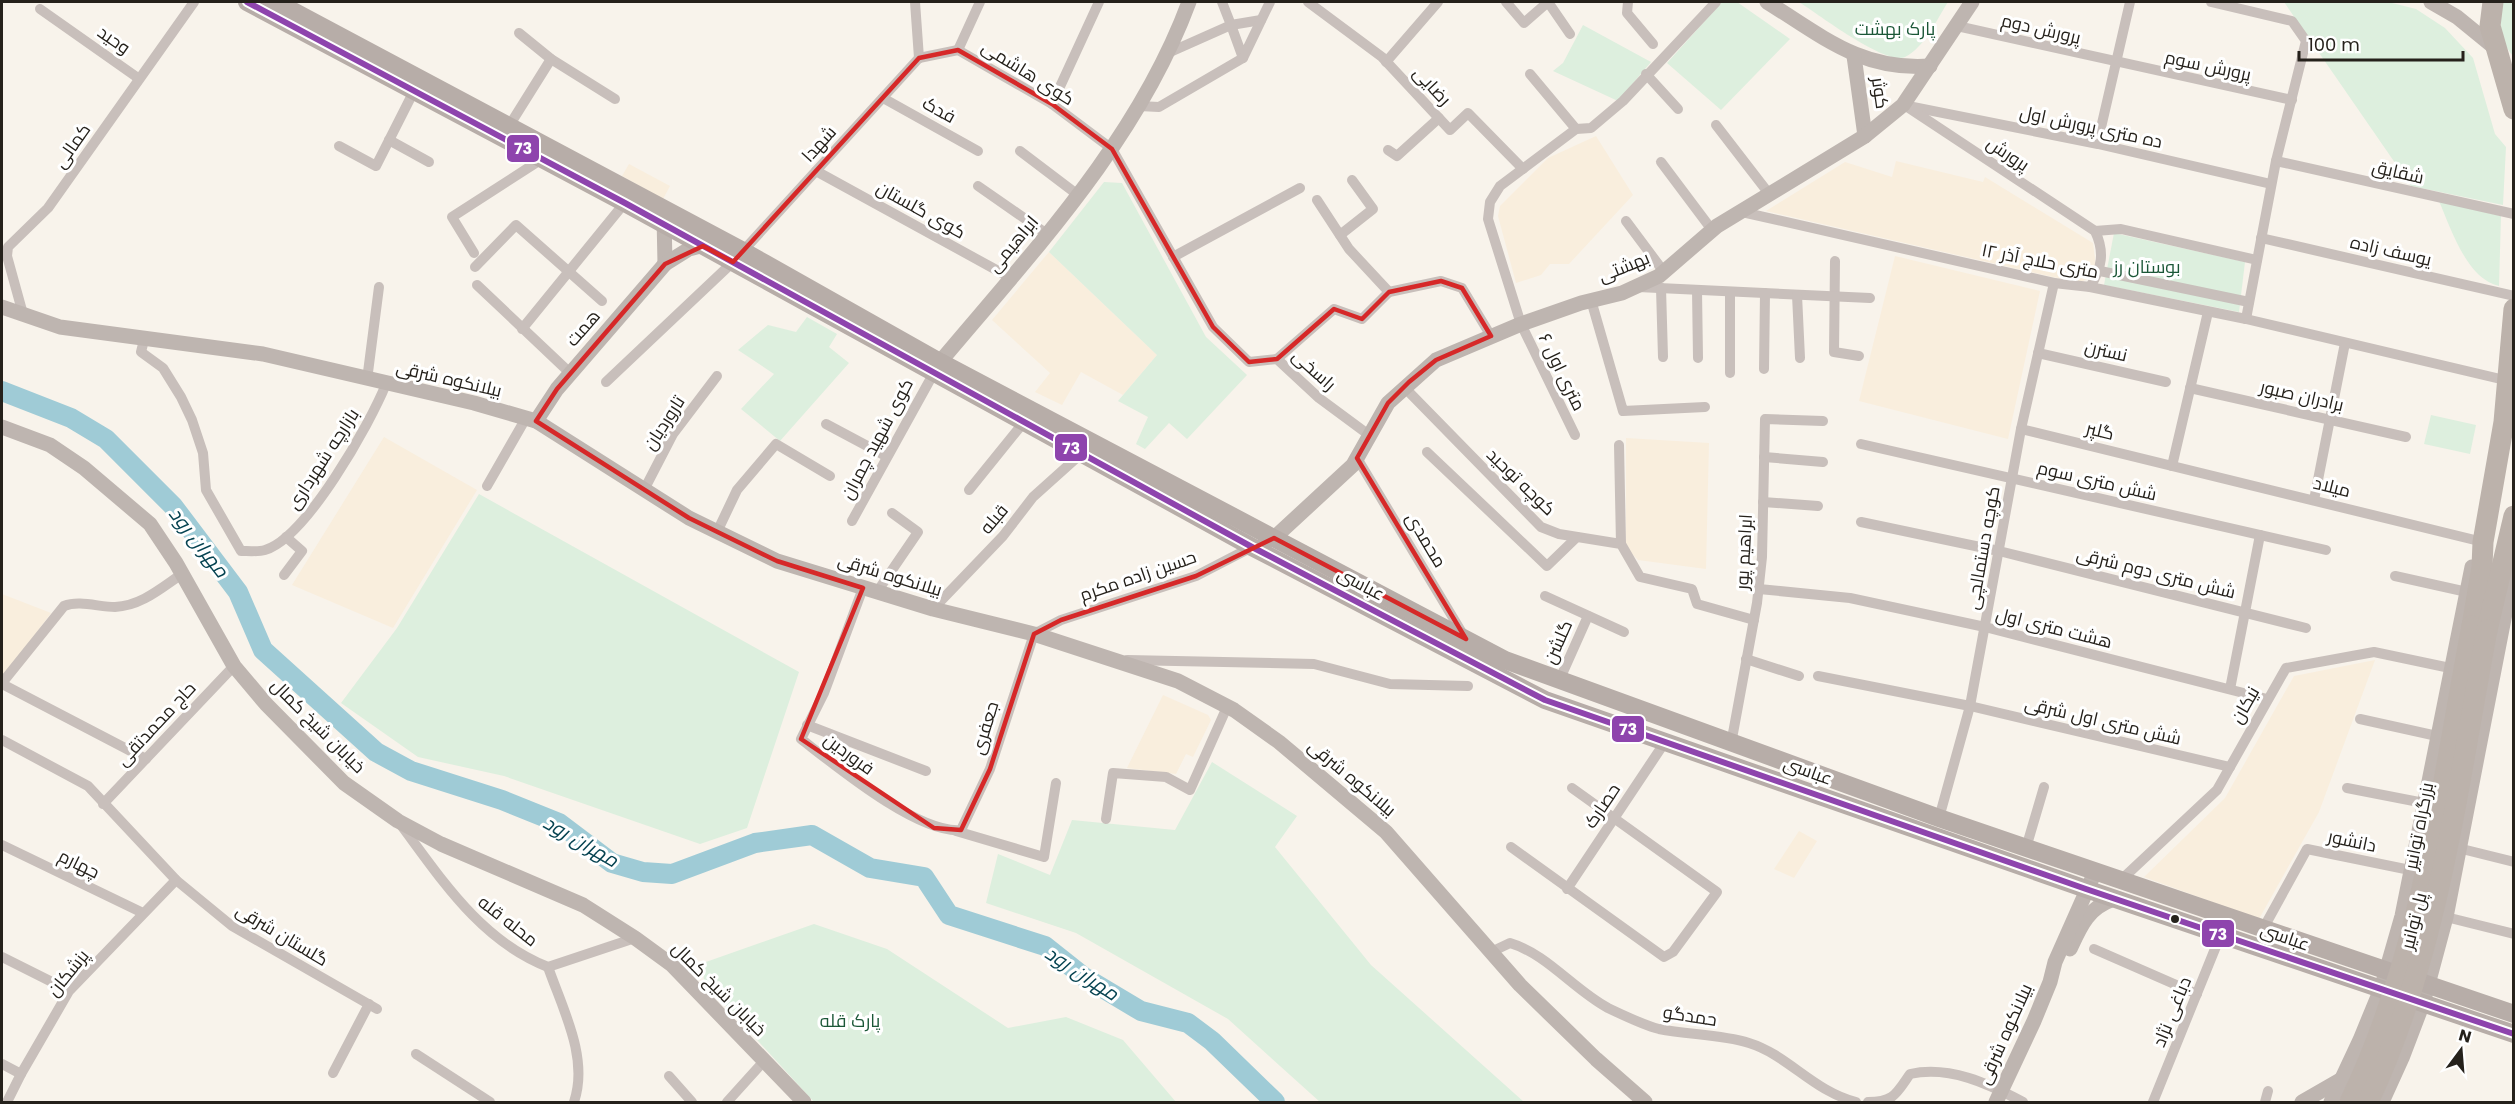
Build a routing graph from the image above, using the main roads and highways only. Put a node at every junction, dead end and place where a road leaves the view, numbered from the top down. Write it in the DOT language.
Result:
graph roads {
  1 [pos="247,2"];
  2 [pos="276,2"];
  3 [pos="2493,2"];
  4 [pos="417,86"];
  5 [pos="2514,109"];
  6 [pos="548,155"];
  7 [pos="664,217"];
  8 [pos="738,257"];
  9 [pos="2514,309"];
  10 [pos="936,367"];
  11 [pos="1087,448"];
  12 [pos="2511,536"];
  13 [pos="2480,628"];
  14 [pos="2514,1014"];
  15 [pos="2514,1034"];
  16 [pos="2350,1102"];
  17 [pos="2368,1102"];
  1 -- 4 [label="main road, عباسى"];
  2 -- 4 [label="main road, عباسى"];
  3 -- 5 [label="highway"];
  4 -- 6 [label="main road, عباسى"];
  4 -- 6 [label="main road, عباسى"];
  6 -- 7 [label="main road, عباسى"];
  7 -- 8 [label="main road, عباسى"];
  7 -- 8 [label="main road, عباسى"];
  8 -- 10 [label="main road, عباسى"];
  9 -- 13 [label="highway, بزرگراه توانیر"];
  10 -- 11 [label="main road, عباسى"];
  10 -- 11 [label="main road, عباسى"];
  11 -- 14 [label="main road, عباسى"];
  11 -- 15 [label="main road, عباسى"];
  12 -- 13 [label="highway"];
  13 -- 16 [label="highway, پل توانیر, bridge"];
  13 -- 17 [label="highway, پل توانیر, bridge"];
}
